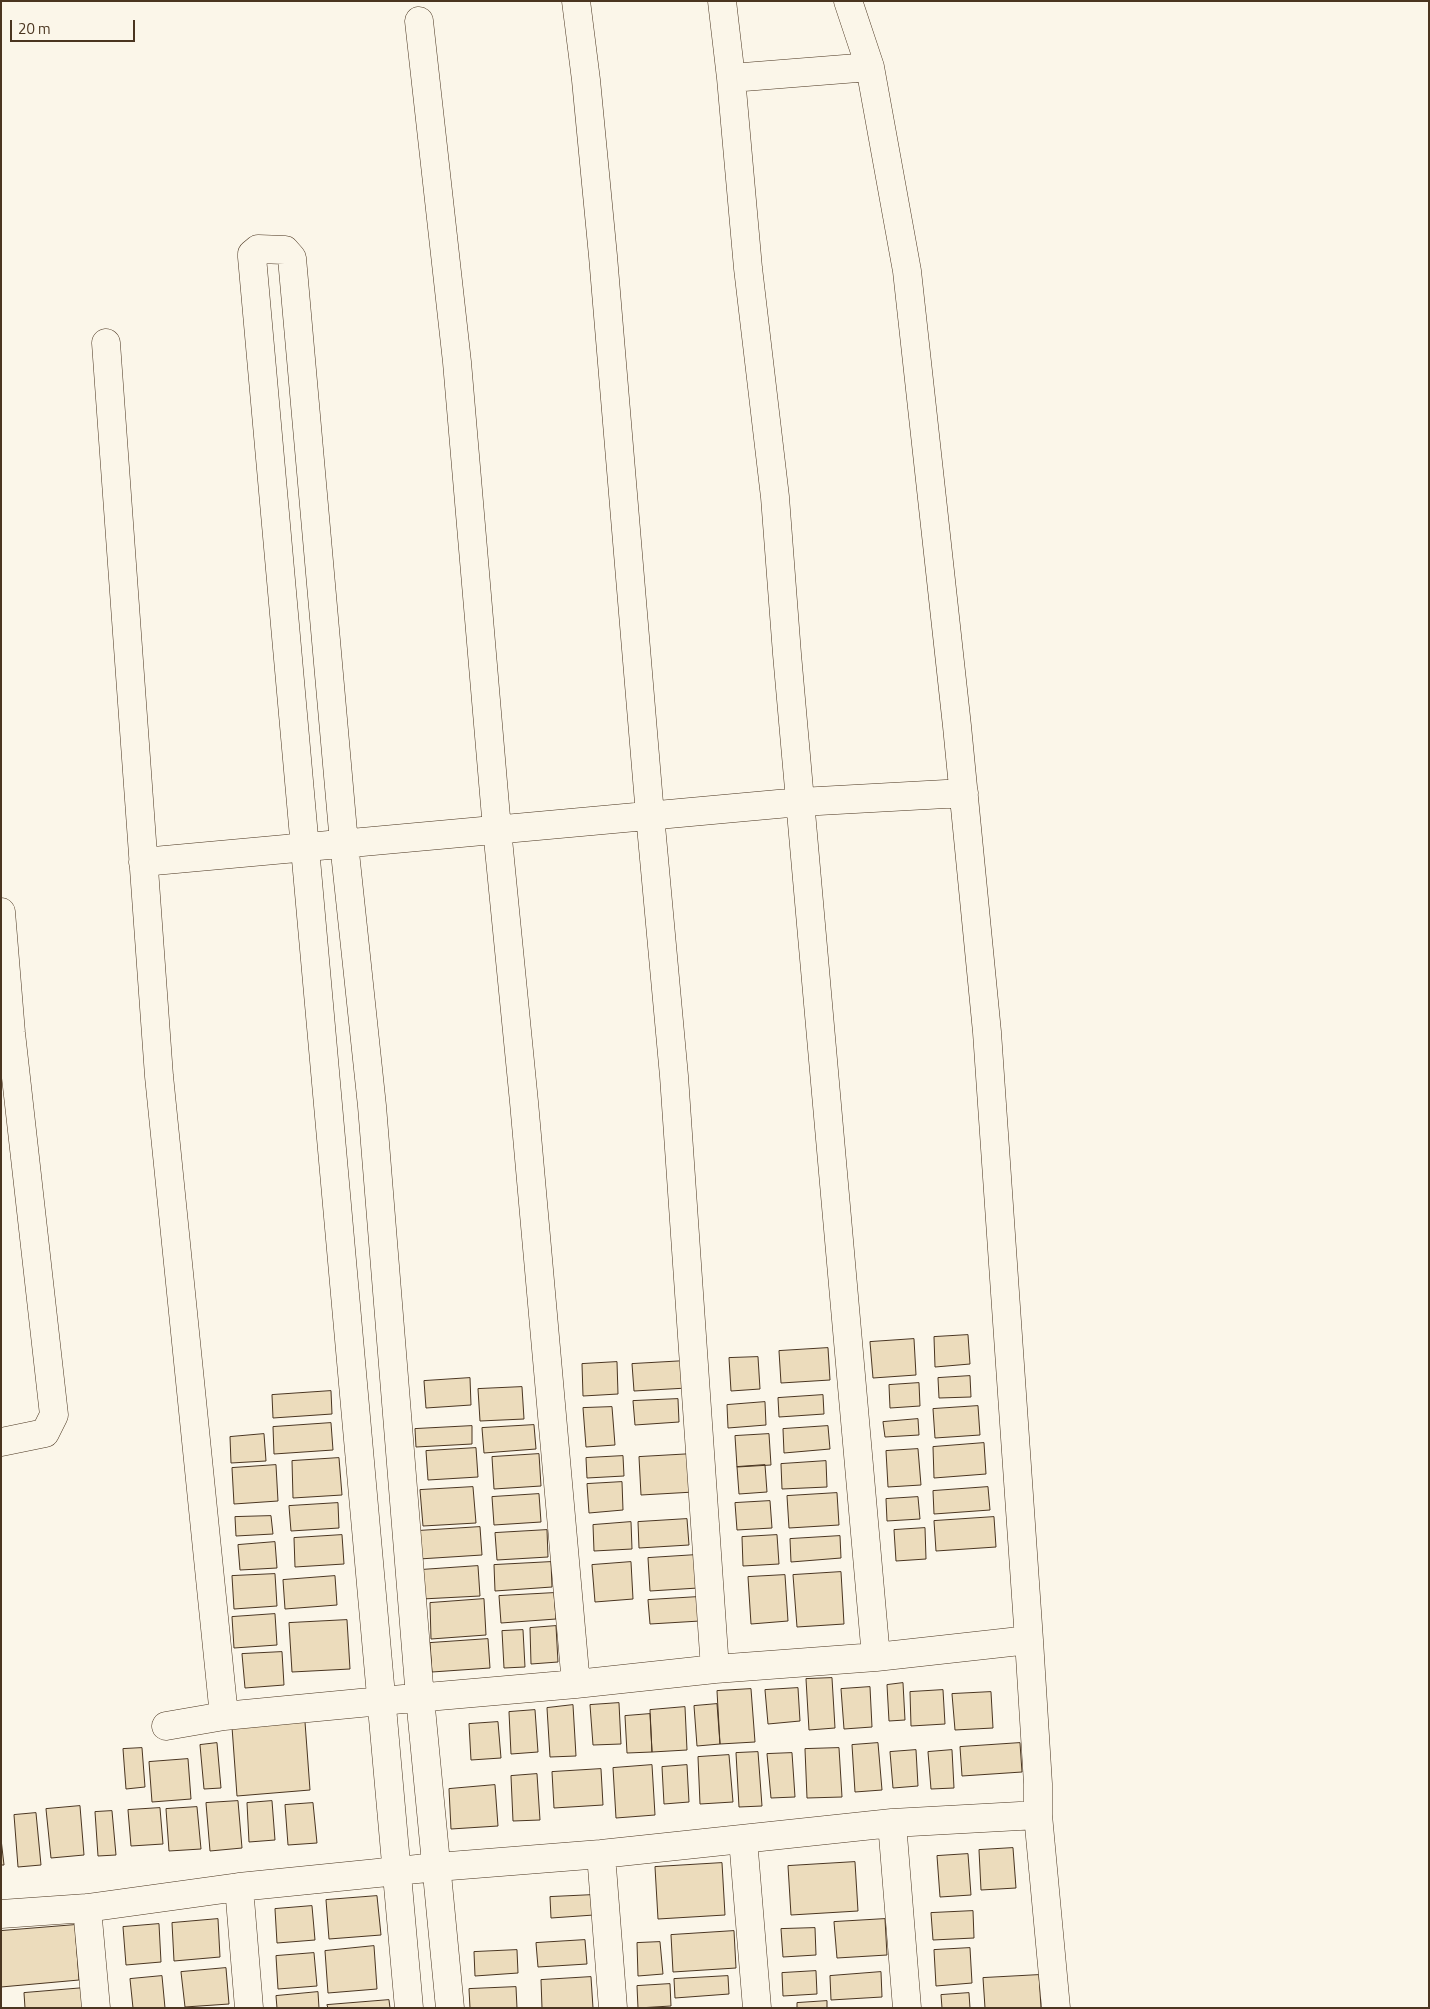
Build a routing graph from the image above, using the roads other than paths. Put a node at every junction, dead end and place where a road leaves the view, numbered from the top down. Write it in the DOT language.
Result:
graph roads {
  1 [pos="576,1"];
  2 [pos="722,1"];
  3 [pos="848,1"];
  4 [pos="419,21"];
  5 [pos="870,67"];
  6 [pos="731,78"];
  7 [pos="106,343"];
  8 [pos="964,793"];
  9 [pos="800,802"];
  10 [pos="650,815"];
  11 [pos="497,829"];
  12 [pos="344,843"];
  13 [pos="304,847"];
  14 [pos="143,862"];
  15 [pos="1,912"];
  16 [pos="1,1442"];
  17 [pos="1030,1640"];
  18 [pos="876,1657"];
  19 [pos="715,1669"];
  20 [pos="576,1684"];
  21 [pos="420,1698"];
  22 [pos="381,1700"];
  23 [pos="224,1716"];
  24 [pos="166,1726"];
  25 [pos="1038,1815"];
  26 [pos="892,1824"];
  27 [pos="743,1839"];
  28 [pos="601,1854"];
  29 [pos="437,1867"];
  30 [pos="396,1872"];
  31 [pos="239,1887"];
  32 [pos="87,1908"];
  33 [pos="1,1914"];
  34 [pos="96,2008"];
  35 [pos="249,2008"];
  36 [pos="409,2008"];
  37 [pos="450,2008"];
  38 [pos="613,2008"];
  39 [pos="757,2008"];
  40 [pos="907,2008"];
  41 [pos="1056,2008"];
  1 -- 10 [label="street"];
  2 -- 6 [label="street"];
  3 -- 5 [label="street"];
  4 -- 11 [label="street"];
  5 -- 6 [label="street"];
  5 -- 8 [label="street"];
  6 -- 9 [label="street"];
  7 -- 14 [label="street"];
  8 -- 9 [label="street"];
  8 -- 17 [label="street"];
  9 -- 10 [label="street"];
  9 -- 18 [label="street"];
  10 -- 11 [label="street"];
  10 -- 19 [label="street"];
  11 -- 12 [label="street"];
  11 -- 20 [label="street"];
  12 -- 13 [label="street"];
  12 -- 13 [label="street"];
  12 -- 21 [label="street"];
  13 -- 14 [label="street"];
  13 -- 22 [label="street"];
  14 -- 23 [label="street"];
  15 -- 16 [label="street"];
  17 -- 18 [label="street"];
  17 -- 25 [label="street"];
  18 -- 19 [label="street"];
  19 -- 20 [label="street"];
  20 -- 21 [label="street"];
  21 -- 22 [label="street"];
  21 -- 29 [label="street"];
  22 -- 23 [label="street"];
  22 -- 30 [label="street"];
  23 -- 24 [label="street"];
  25 -- 26 [label="street"];
  25 -- 41 [label="street"];
  26 -- 27 [label="street"];
  26 -- 40 [label="street"];
  27 -- 28 [label="street"];
  27 -- 39 [label="street"];
  28 -- 29 [label="street"];
  28 -- 38 [label="street"];
  29 -- 30 [label="street"];
  29 -- 37 [label="street"];
  30 -- 31 [label="street"];
  30 -- 36 [label="street"];
  31 -- 32 [label="street"];
  31 -- 35 [label="street"];
  32 -- 33 [label="street"];
  32 -- 34 [label="street"];
}
